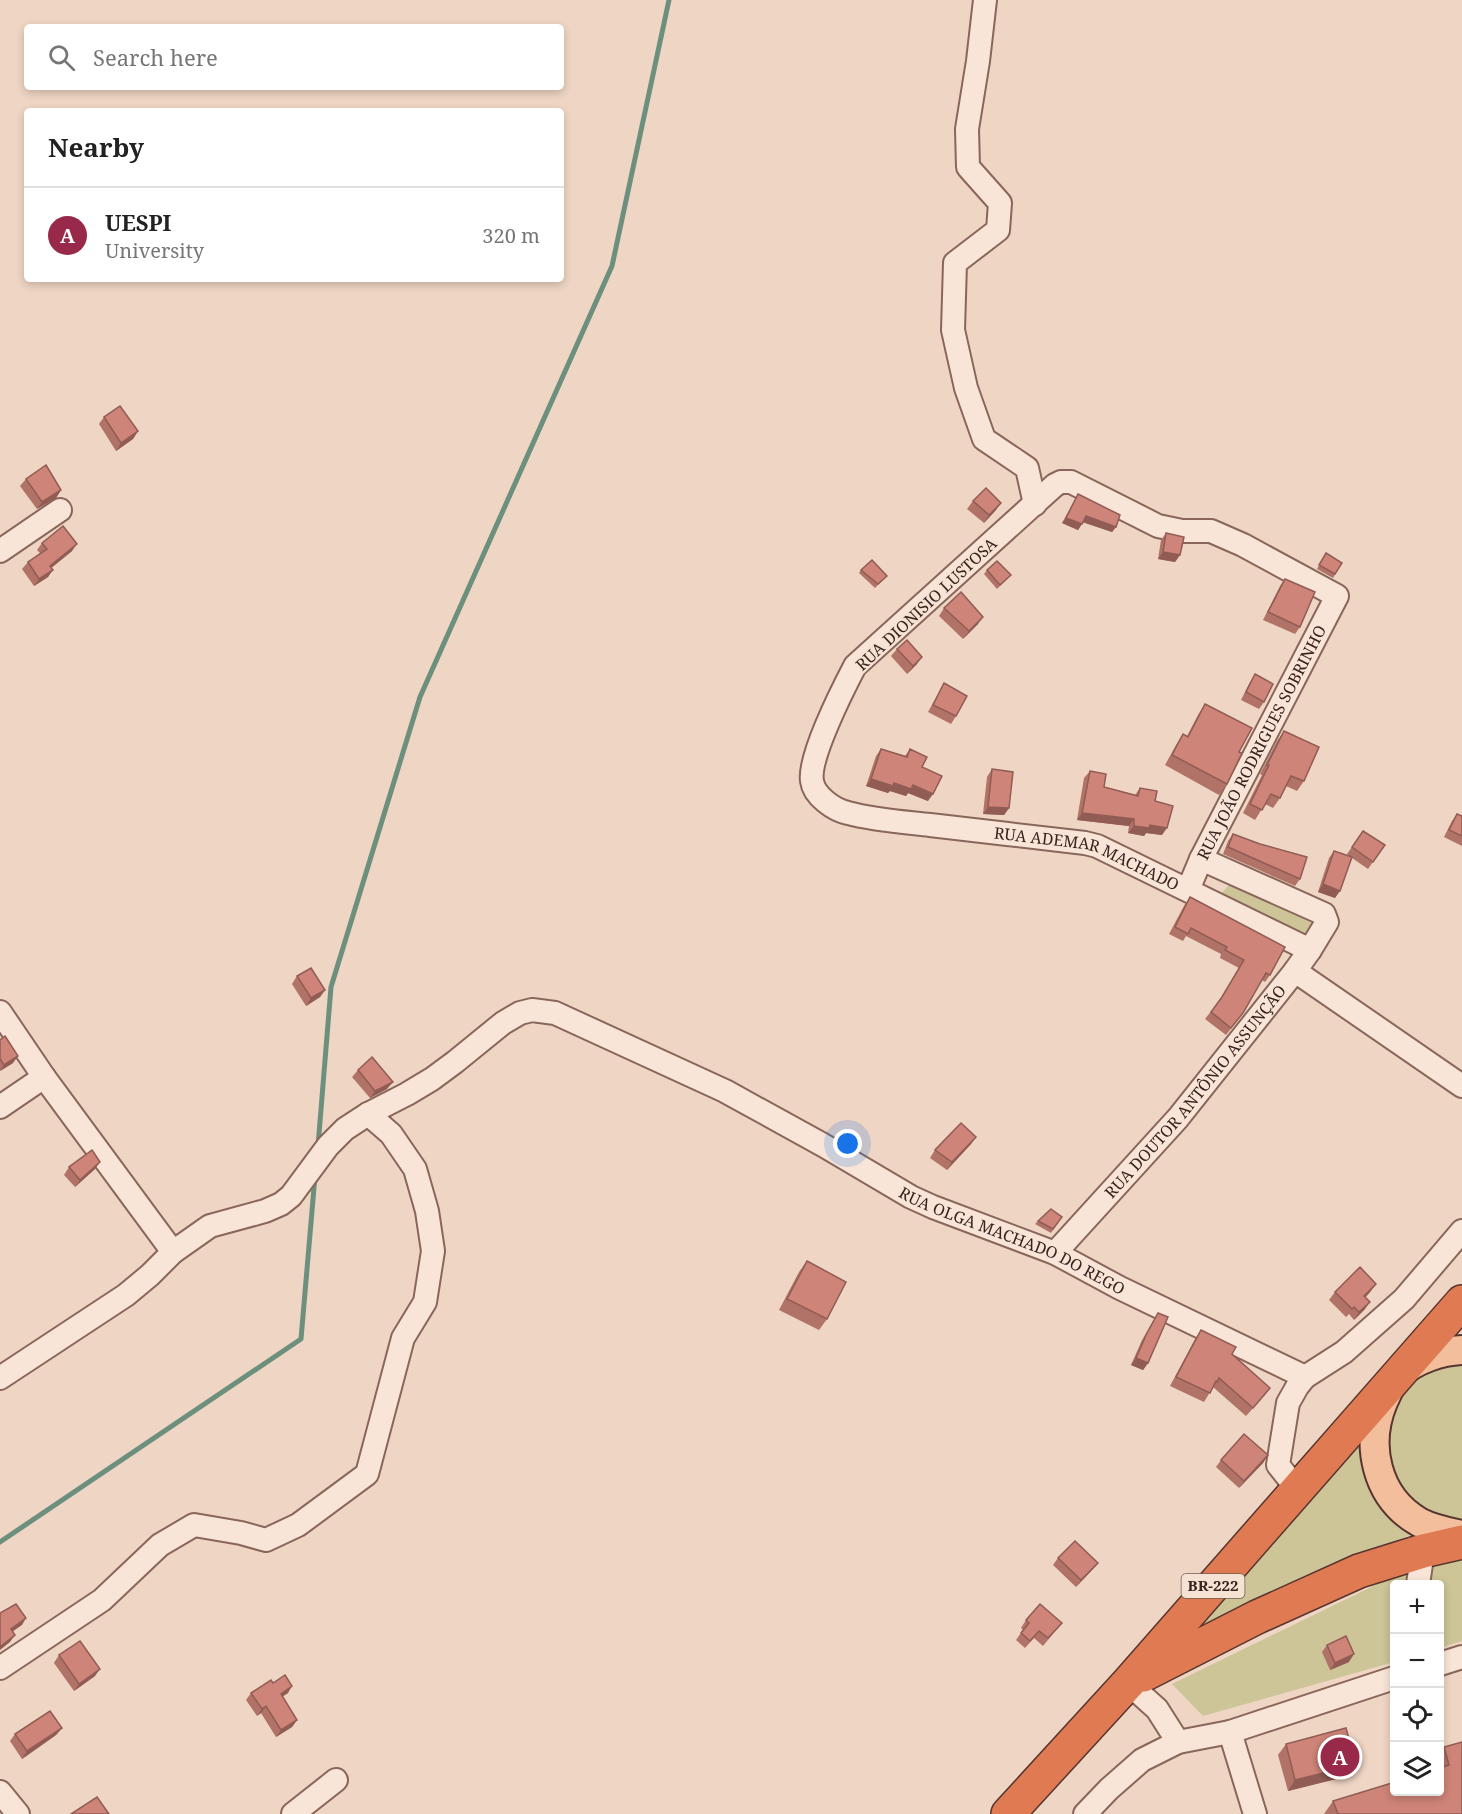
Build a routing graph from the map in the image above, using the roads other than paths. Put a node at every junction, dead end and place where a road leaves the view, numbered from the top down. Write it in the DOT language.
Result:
graph roads {
  1 [pos="985,0"];
  2 [pos="1035,504"];
  3 [pos="60,510"];
  4 [pos="0,551"];
  5 [pos="1336,596"];
  6 [pos="846,813"];
  7 [pos="1201,860"];
  8 [pos="1188,890"];
  9 [pos="1310,950"];
  10 [pos="1295,971"];
  11 [pos="0,1012"];
  12 [pos="44,1077"];
  13 [pos="1462,1086"];
  14 [pos="388,1104"];
  15 [pos="0,1107"];
  16 [pos="368,1114"];
  17 [pos="1462,1231"];
  18 [pos="173,1252"];
  19 [pos="1055,1253"];
  20 [pos="1462,1302"];
  21 [pos="1462,1350"];
  22 [pos="1398,1375"];
  23 [pos="1305,1377"];
  24 [pos="0,1378"];
  25 [pos="392,1381"];
  26 [pos="1297,1489"];
  27 [pos="1462,1535"];
  28 [pos="1462,1542"];
  29 [pos="1423,1551"];
  30 [pos="1419,1580"];
  31 [pos="1462,1657"];
  32 [pos="1444,1663"];
  33 [pos="0,1668"];
  34 [pos="1390,1680"];
  35 [pos="1128,1683"];
  36 [pos="1230,1732"];
  37 [pos="1178,1742"];
  38 [pos="336,1780"];
  39 [pos="0,1791"];
  40 [pos="18,1814"];
  41 [pos="293,1814"];
  42 [pos="1008,1814"];
  43 [pos="1084,1814"];
  44 [pos="1255,1814"];
  1 -- 2 [label="street"];
  2 -- 5 [label="street, RUA DIONISIO LUSTOSA"];
  2 -- 6 [label="street, RUA DIONISIO LUSTOSA"];
  3 -- 4 [label="street"];
  5 -- 7 [label="street, RUA JOÃO RODRIGUES SOBRINHO"];
  6 -- 8 [label="street, RUA ADEMAR MACHADO"];
  7 -- 8 [label="street, RUA JOÃO RODRIGUES SOBRINHO"];
  7 -- 9 [label="street, RUA DOUTOR ANTÔNIO ASSUNÇÃO"];
  8 -- 9 [label="street, RUA ADEMAR MACHADO"];
  9 -- 10 [label="street, RUA DOUTOR ANTÔNIO ASSUNÇÃO"];
  10 -- 13 [label="street"];
  10 -- 19 [label="street, RUA DOUTOR ANTÔNIO ASSUNÇÃO"];
  11 -- 12 [label="street"];
  12 -- 15 [label="street"];
  12 -- 18 [label="street"];
  14 -- 16 [label="street, RUA OLGA MACHADO DO REGO"];
  14 -- 19 [label="street, RUA OLGA MACHADO DO REGO"];
  14 -- 25 [label="street"];
  16 -- 18 [label="street, RUA OLGA MACHADO DO REGO"];
  16 -- 33 [label="street"];
  17 -- 23 [label="street"];
  18 -- 24 [label="street, RUA OLGA MACHADO DO REGO"];
  19 -- 23 [label="street, RUA OLGA MACHADO DO REGO"];
  20 -- 22 [label="highway"];
  21 -- 22 [label="main road, BR-222"];
  22 -- 26 [label="highway, BR-222"];
  22 -- 27 [label="main road, BR-222"];
  23 -- 26 [label="street"];
  26 -- 35 [label="highway, BR-222"];
  28 -- 29 [label="highway"];
  29 -- 30 [label="street"];
  29 -- 35 [label="highway"];
  31 -- 32 [label="street"];
  34 -- 36 [label="street"];
  35 -- 37 [label="street"];
  35 -- 42 [label="highway, BR-222"];
  36 -- 37 [label="street"];
  36 -- 44 [label="street"];
  37 -- 43 [label="street"];
  38 -- 41 [label="street"];
  39 -- 40 [label="street"];
}
